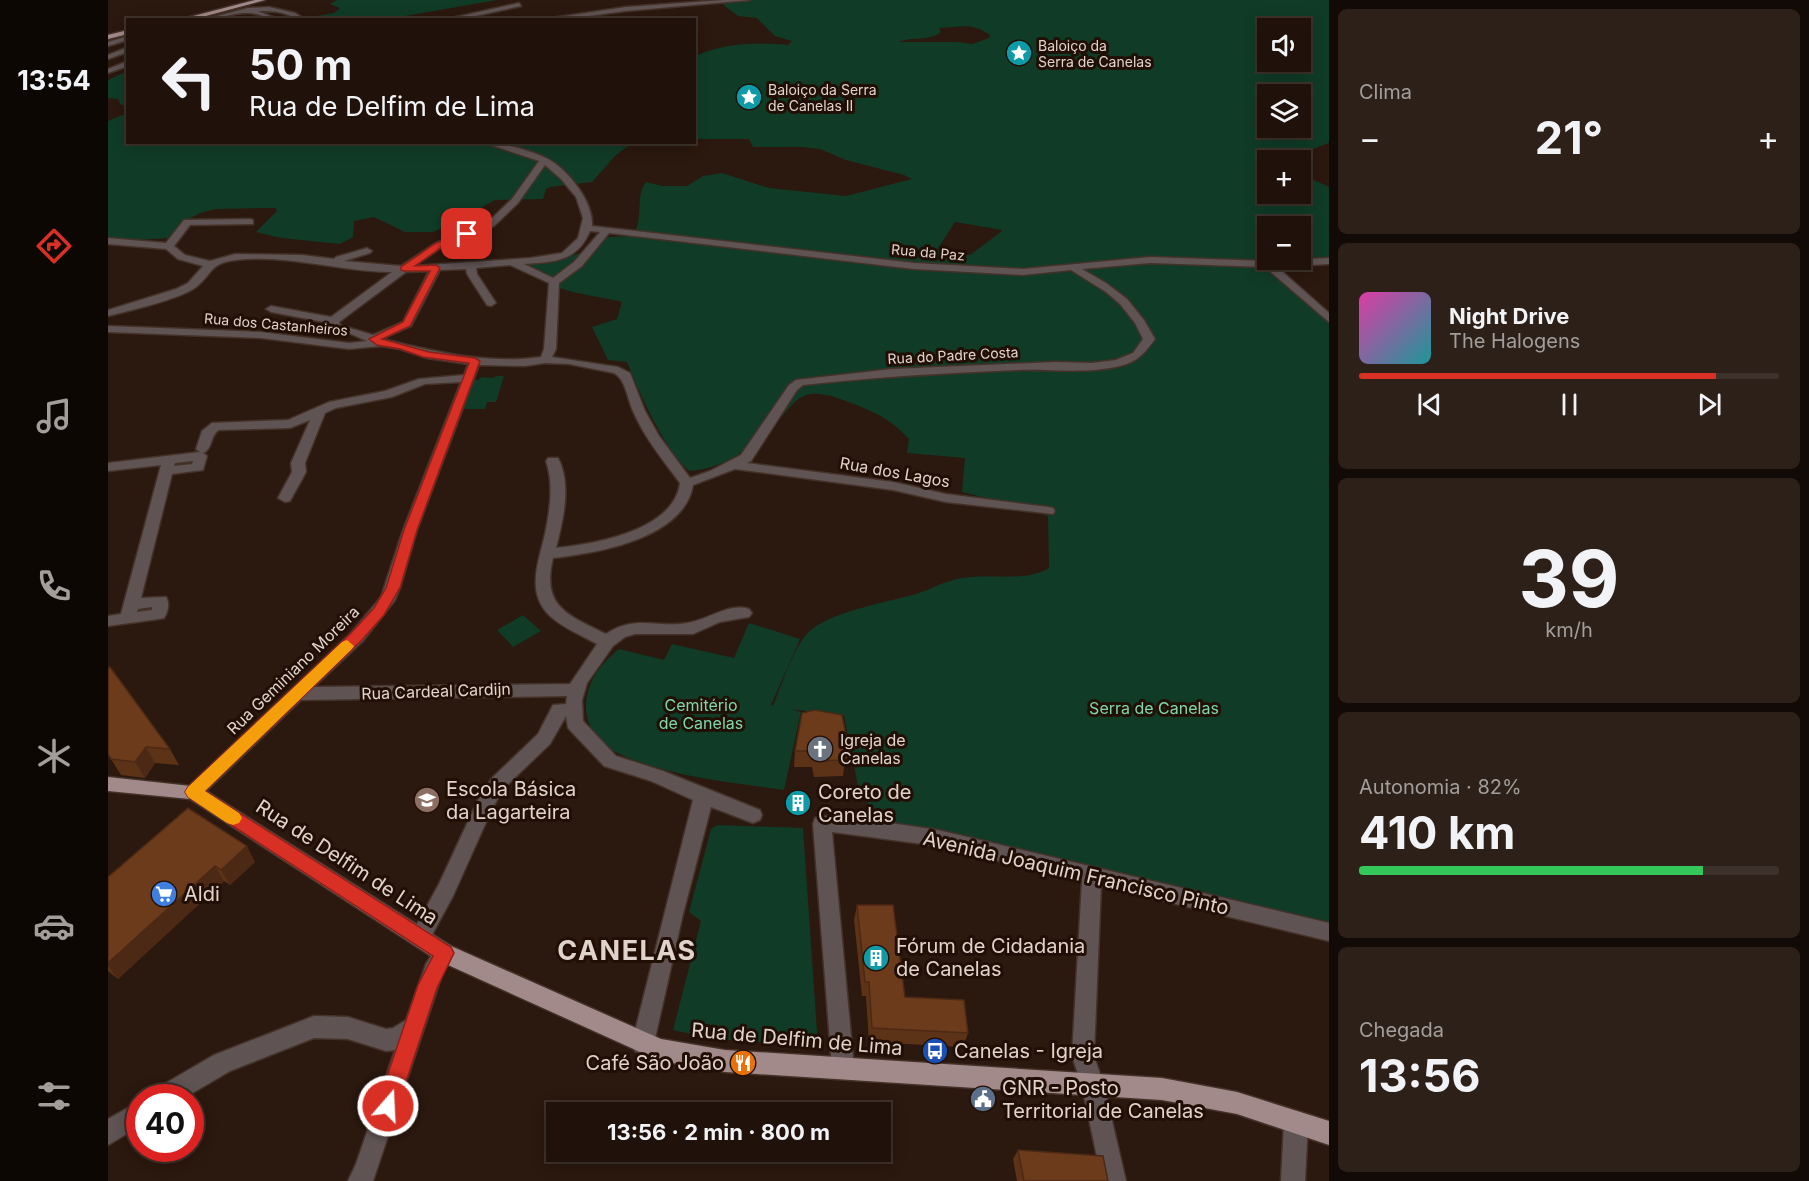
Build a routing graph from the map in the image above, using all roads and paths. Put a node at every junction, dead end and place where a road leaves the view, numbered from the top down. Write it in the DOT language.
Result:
graph roads {
  1 [pos="242,0"];
  2 [pos="262,0"];
  3 [pos="505,0"];
  4 [pos="747,0"];
  5 [pos="695,2"];
  6 [pos="252,3"];
  7 [pos="519,4"];
  8 [pos="615,4"];
  9 [pos="237,6"];
  10 [pos="529,8"];
  11 [pos="247,9"];
  12 [pos="626,9"];
  13 [pos="540,11"];
  14 [pos="263,14"];
  15 [pos="561,17"];
  16 [pos="189,18"];
  17 [pos="213,18"];
  18 [pos="249,18"];
  19 [pos="272,18"];
  20 [pos="301,18"];
  21 [pos="455,18"];
  22 [pos="554,18"];
  23 [pos="126,34"];
  24 [pos="108,37"];
  25 [pos="126,50"];
  26 [pos="108,57"];
  27 [pos="126,64"];
  28 [pos="108,71"];
  29 [pos="492,144"];
  30 [pos="544,160"];
  31 [pos="499,217"];
  32 [pos="250,222"];
  33 [pos="587,228"];
  34 [pos="606,231"];
  35 [pos="434,236"];
  36 [pos="108,241"];
  37 [pos="169,246"];
  38 [pos="368,251"];
  39 [pos="333,260"];
  40 [pos="1329,261"];
  41 [pos="512,262"];
  42 [pos="1311,262"];
  43 [pos="210,264"];
  44 [pos="1257,264"];
  45 [pos="471,266"];
  46 [pos="404,268"];
  47 [pos="436,268"];
  48 [pos="1074,268"];
  49 [pos="1275,270"];
  50 [pos="554,282"];
  51 [pos="491,303"];
  52 [pos="271,309"];
  53 [pos="108,313"];
  54 [pos="1329,319"];
  55 [pos="333,321"];
  56 [pos="108,328"];
  57 [pos="377,341"];
  58 [pos="545,360"];
  59 [pos="475,361"];
  60 [pos="468,378"];
  61 [pos="320,410"];
  62 [pos="553,461"];
  63 [pos="736,465"];
  64 [pos="168,466"];
  65 [pos="108,467"];
  66 [pos="687,483"];
  67 [pos="285,498"];
  68 [pos="1048,511"];
  69 [pos="546,554"];
  70 [pos="744,613"];
  71 [pos="108,621"];
  72 [pos="607,642"];
  73 [pos="577,690"];
  74 [pos="295,694"];
  75 [pos="574,711"];
  76 [pos="108,784"];
  77 [pos="194,792"];
  78 [pos="702,796"];
  79 [pos="753,815"];
  80 [pos="1092,876"];
  81 [pos="1329,932"];
  82 [pos="420,937"];
  83 [pos="444,953"];
  84 [pos="414,1027"];
  85 [pos="643,1043"];
  86 [pos="843,1068"];
  87 [pos="187,1084"];
  88 [pos="1093,1086"];
  89 [pos="126,1121"];
  90 [pos="1296,1123"];
  91 [pos="108,1133"];
  92 [pos="1329,1133"];
  93 [pos="360,1181"];
  94 [pos="1114,1181"];
  95 [pos="1293,1181"];
  1 -- 6 [label="street"];
  2 -- 6 [label="main road"];
  3 -- 7 [label="street"];
  4 -- 5 [label="street"];
  5 -- 12 [label="street"];
  6 -- 9 [label="main road"];
  7 -- 10 [label="street"];
  7 -- 21 [label="street"];
  8 -- 12 [label="street"];
  9 -- 11 [label="street"];
  9 -- 16 [label="main road"];
  11 -- 14 [label="street"];
  11 -- 17 [label="street"];
  11 -- 20 [label="street"];
  12 -- 15 [label="street"];
  13 -- 15 [label="street"];
  14 -- 18 [label="street"];
  14 -- 19 [label="street"];
  15 -- 22 [label="street"];
  23 -- 24 [label="street"];
  23 -- 24 [label="street"];
  25 -- 26 [label="street"];
  27 -- 28 [label="street"];
  29 -- 30 [label="street"];
  30 -- 31 [label="street"];
  30 -- 33 [label="street"];
  31 -- 35 [label="street"];
  31 -- 46 [label="street"];
  32 -- 37 [label="street"];
  33 -- 34 [label="street, Rua da Paz"];
  33 -- 41 [label="street"];
  34 -- 48 [label="street, Rua da Paz"];
  34 -- 50 [label="street"];
  36 -- 37 [label="street"];
  37 -- 43 [label="street"];
  38 -- 39 [label="street"];
  39 -- 43 [label="street"];
  39 -- 46 [label="street"];
  40 -- 42 [label="street, Rua da Paz"];
  41 -- 45 [label="street"];
  41 -- 50 [label="street"];
  43 -- 53 [label="street"];
  44 -- 48 [label="street, Rua da Paz"];
  45 -- 47 [label="street"];
  45 -- 51 [label="street"];
  46 -- 47 [label="street"];
  46 -- 55 [label="street"];
  47 -- 57 [label="street"];
  48 -- 63 [label="street, Rua do Padre Costa"];
  49 -- 54 [label="street"];
  50 -- 58 [label="street"];
  52 -- 55 [label="street"];
  55 -- 57 [label="street"];
  56 -- 57 [label="street, Rua dos Castanheiros"];
  57 -- 59 [label="street, Rua dos Castanheiros"];
  58 -- 59 [label="street, Rua dos Castanheiros"];
  58 -- 66 [label="street, Rua dos Castanheiros"];
  59 -- 60 [label="street, Rua Geminiano Moreira"];
  60 -- 61 [label="street"];
  60 -- 74 [label="street, Rua Geminiano Moreira"];
  61 -- 64 [label="street"];
  61 -- 67 [label="street"];
  62 -- 69 [label="street"];
  63 -- 66 [label="street, Rua do Padre Costa"];
  63 -- 68 [label="street, Rua dos Lagos"];
  64 -- 65 [label="street"];
  64 -- 71 [label="street"];
  66 -- 69 [label="street"];
  69 -- 72 [label="street"];
  70 -- 72 [label="street"];
  72 -- 73 [label="street"];
  73 -- 74 [label="street, Rua Cardeal Cardijn"];
  73 -- 75 [label="street"];
  74 -- 77 [label="street, Rua Geminiano Moreira"];
  75 -- 78 [label="street"];
  75 -- 82 [label="street"];
  76 -- 77 [label="main road, Rua de Delfim de Lima"];
  77 -- 82 [label="main road, Rua de Delfim de Lima"];
  78 -- 79 [label="street"];
  78 -- 85 [label="street"];
  80 -- 81 [label="street, Avenida Joaquim Francisco Pinto"];
  80 -- 86 [label="street, Avenida Joaquim Francisco Pinto"];
  80 -- 88 [label="street"];
  82 -- 83 [label="main road, Rua de Delfim de Lima"];
  83 -- 84 [label="street"];
  83 -- 85 [label="main road, Rua de Delfim de Lima"];
  84 -- 87 [label="street"];
  84 -- 93 [label="street"];
  85 -- 86 [label="main road, Rua de Delfim de Lima"];
  86 -- 88 [label="main road, Rua de Delfim de Lima"];
  88 -- 90 [label="main road, Rua de Delfim de Lima"];
  88 -- 94 [label="street"];
  89 -- 91 [label="street"];
  90 -- 92 [label="main road, Rua de Delfim de Lima"];
  90 -- 95 [label="street"];
}
